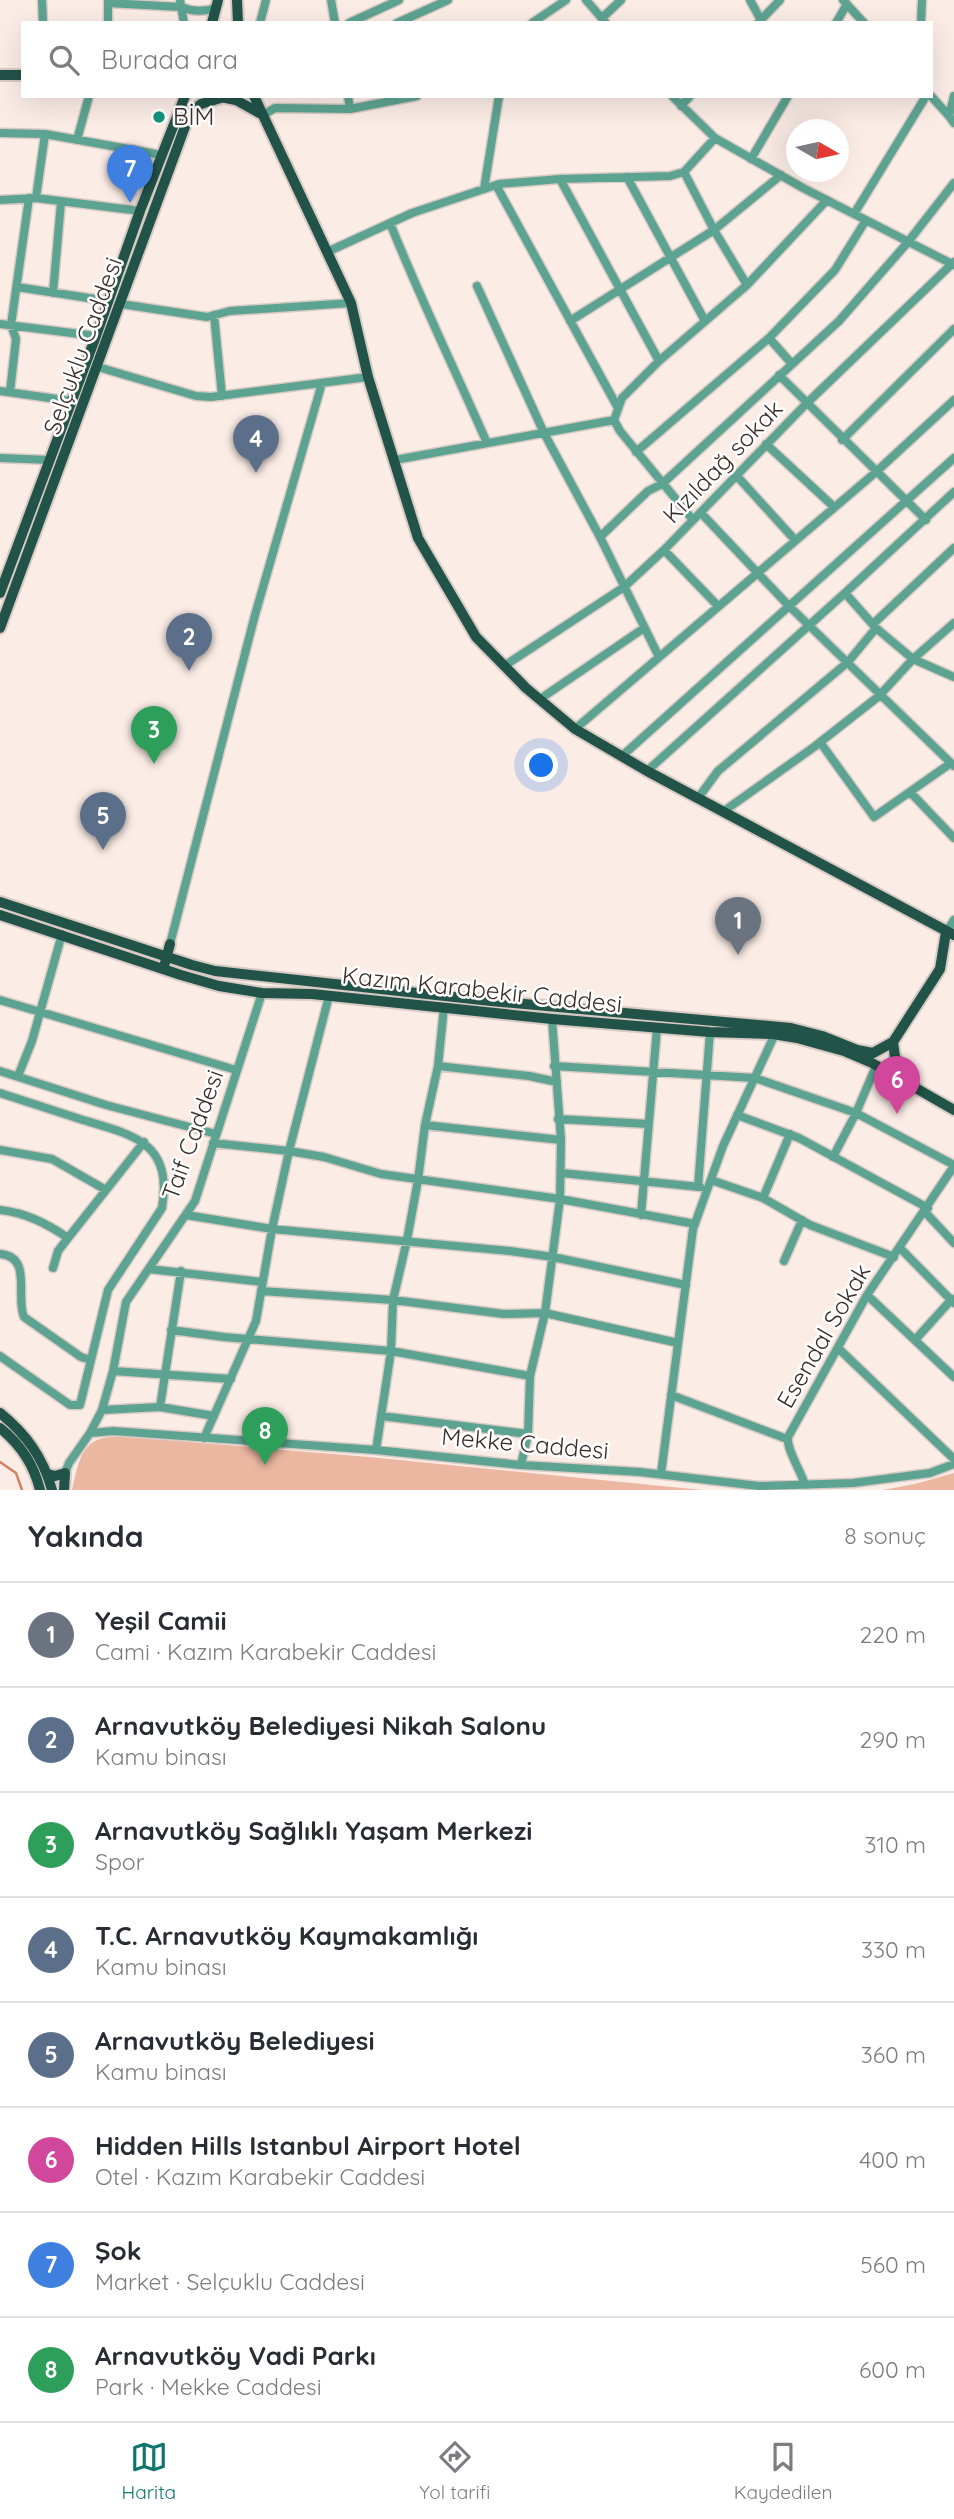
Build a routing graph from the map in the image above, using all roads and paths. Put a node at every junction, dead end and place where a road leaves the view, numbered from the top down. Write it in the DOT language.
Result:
graph roads {
  1 [pos="42,0"];
  2 [pos="236,0"];
  3 [pos="266,0"];
  4 [pos="331,0"];
  5 [pos="398,0"];
  6 [pos="448,0"];
  7 [pos="566,0"];
  8 [pos="586,0"];
  9 [pos="621,0"];
  10 [pos="750,0"];
  11 [pos="780,0"];
  12 [pos="922,0"];
  13 [pos="108,2"];
  14 [pos="845,2"];
  15 [pos="180,4"];
  16 [pos="217,4"];
  17 [pos="604,20"];
  18 [pos="43,21"];
  19 [pos="108,21"];
  20 [pos="213,21"];
  21 [pos="238,21"];
  22 [pos="261,21"];
  23 [pos="335,21"];
  24 [pos="353,21"];
  25 [pos="401,21"];
  26 [pos="536,21"];
  27 [pos="759,21"];
  28 [pos="837,21"];
  29 [pos="862,21"];
  30 [pos="921,21"];
  31 [pos="0,75"];
  32 [pos="21,75"];
  33 [pos="954,96"];
  34 [pos="88,98"];
  35 [pos="184,98"];
  36 [pos="222,98"];
  37 [pos="228,98"];
  38 [pos="255,98"];
  39 [pos="348,98"];
  40 [pos="407,98"];
  41 [pos="499,98"];
  42 [pos="675,98"];
  43 [pos="688,98"];
  44 [pos="787,98"];
  45 [pos="928,98"];
  46 [pos="931,98"];
  47 [pos="681,106"];
  48 [pos="350,110"];
  49 [pos="263,115"];
  50 [pos="952,119"];
  51 [pos="0,133"];
  52 [pos="45,134"];
  53 [pos="715,138"];
  54 [pos="77,140"];
  55 [pos="162,155"];
  56 [pos="751,159"];
  57 [pos="684,172"];
  58 [pos="781,176"];
  59 [pos="627,177"];
  60 [pos="560,178"];
  61 [pos="954,183"];
  62 [pos="496,185"];
  63 [pos="484,189"];
  64 [pos="32,198"];
  65 [pos="0,200"];
  66 [pos="827,200"];
  67 [pos="61,202"];
  68 [pos="140,211"];
  69 [pos="854,214"];
  70 [pos="866,220"];
  71 [pos="390,223"];
  72 [pos="714,230"];
  73 [pos="908,242"];
  74 [pos="327,252"];
  75 [pos="671,258"];
  76 [pos="954,264"];
  77 [pos="747,285"];
  78 [pos="477,286"];
  79 [pos="16,287"];
  80 [pos="621,289"];
  81 [pos="53,293"];
  82 [pos="108,301"];
  83 [pos="351,303"];
  84 [pos="121,304"];
  85 [pos="214,316"];
  86 [pos="570,321"];
  87 [pos="705,321"];
  88 [pos="0,324"];
  89 [pos="11,325"];
  90 [pos="954,329"];
  91 [pos="96,336"];
  92 [pos="769,338"];
  93 [pos="659,361"];
  94 [pos="792,364"];
  95 [pos="98,367"];
  96 [pos="779,375"];
  97 [pos="369,377"];
  98 [pos="322,383"];
  99 [pos="0,391"];
  100 [pos="10,392"];
  101 [pos="222,396"];
  102 [pos="954,400"];
  103 [pos="71,401"];
  104 [pos="806,404"];
  105 [pos="618,408"];
  106 [pos="614,420"];
  107 [pos="544,433"];
  108 [pos="842,440"];
  109 [pos="488,443"];
  110 [pos="766,444"];
  111 [pos="636,452"];
  112 [pos="0,458"];
  113 [pos="954,458"];
  114 [pos="50,460"];
  115 [pos="395,460"];
  116 [pos="61,463"];
  117 [pos="876,472"];
  118 [pos="736,475"];
  119 [pos="662,484"];
  120 [pos="954,492"];
  121 [pos="906,500"];
  122 [pos="834,507"];
  123 [pos="701,513"];
  124 [pos="693,520"];
  125 [pos="926,520"];
  126 [pos="600,537"];
  127 [pos="795,540"];
  128 [pos="954,548"];
  129 [pos="664,550"];
  130 [pos="757,572"];
  131 [pos="624,587"];
  132 [pos="0,593"];
  133 [pos="845,593"];
  134 [pos="788,605"];
  135 [pos="718,606"];
  136 [pos="954,623"];
  137 [pos="809,624"];
  138 [pos="874,626"];
  139 [pos="0,628"];
  140 [pos="644,628"];
  141 [pos="659,657"];
  142 [pos="913,659"];
  143 [pos="848,662"];
  144 [pos="505,666"];
  145 [pos="954,677"];
  146 [pos="879,696"];
  147 [pos="540,699"];
  148 [pos="575,729"];
  149 [pos="820,742"];
  150 [pos="622,757"];
  151 [pos="952,764"];
  152 [pos="647,771"];
  153 [pos="909,792"];
  154 [pos="698,798"];
  155 [pos="724,811"];
  156 [pos="954,838"];
  157 [pos="0,902"];
  158 [pos="0,915"];
  159 [pos="954,920"];
  160 [pos="950,933"];
  161 [pos="62,934"];
  162 [pos="170,944"];
  163 [pos="161,955"];
  164 [pos="954,962"];
  165 [pos="164,969"];
  166 [pos="940,970"];
  167 [pos="262,993"];
  168 [pos="329,996"];
  169 [pos="0,1000"];
  170 [pos="444,1007"];
  171 [pos="40,1011"];
  172 [pos="552,1019"];
  173 [pos="657,1028"];
  174 [pos="710,1032"];
  175 [pos="775,1034"];
  176 [pos="893,1042"];
  177 [pos="438,1066"];
  178 [pos="554,1066"];
  179 [pos="876,1066"];
  180 [pos="236,1070"];
  181 [pos="0,1071"];
  182 [pos="653,1071"];
  183 [pos="18,1076"];
  184 [pos="706,1076"];
  185 [pos="755,1079"];
  186 [pos="557,1082"];
  187 [pos="918,1088"];
  188 [pos="0,1093"];
  189 [pos="954,1110"];
  190 [pos="856,1113"];
  191 [pos="737,1115"];
  192 [pos="558,1119"];
  193 [pos="648,1124"];
  194 [pos="425,1125"];
  195 [pos="790,1135"];
  196 [pos="214,1139"];
  197 [pos="561,1140"];
  198 [pos="144,1142"];
  199 [pos="0,1150"];
  200 [pos="289,1150"];
  201 [pos="832,1157"];
  202 [pos="953,1170"];
  203 [pos="561,1174"];
  204 [pos="418,1180"];
  205 [pos="645,1181"];
  206 [pos="709,1184"];
  207 [pos="698,1187"];
  208 [pos="106,1190"];
  209 [pos="763,1198"];
  210 [pos="560,1199"];
  211 [pos="0,1210"];
  212 [pos="926,1210"];
  213 [pos="186,1215"];
  214 [pos="641,1215"];
  215 [pos="802,1220"];
  216 [pos="695,1224"];
  217 [pos="272,1229"];
  218 [pos="68,1238"];
  219 [pos="408,1240"];
  220 [pos="954,1243"];
  221 [pos="900,1248"];
  222 [pos="0,1254"];
  223 [pos="553,1257"];
  224 [pos="894,1257"];
  225 [pos="784,1261"];
  226 [pos="53,1268"];
  227 [pos="149,1269"];
  228 [pos="181,1271"];
  229 [pos="686,1285"];
  230 [pos="262,1286"];
  231 [pos="867,1295"];
  232 [pos="393,1300"];
  233 [pos="953,1300"];
  234 [pos="545,1313"];
  235 [pos="171,1330"];
  236 [pos="248,1338"];
  237 [pos="915,1340"];
  238 [pos="678,1343"];
  239 [pos="838,1348"];
  240 [pos="391,1351"];
  241 [pos="0,1356"];
  242 [pos="91,1360"];
  243 [pos="113,1371"];
  244 [pos="163,1373"];
  245 [pos="530,1376"];
  246 [pos="954,1377"];
  247 [pos="231,1380"];
  248 [pos="671,1395"];
  249 [pos="160,1407"];
  250 [pos="102,1410"];
  251 [pos="0,1413"];
  252 [pos="214,1416"];
  253 [pos="381,1416"];
  254 [pos="0,1428"];
  255 [pos="90,1433"];
  256 [pos="528,1434"];
  257 [pos="204,1438"];
  258 [pos="788,1439"];
  259 [pos="376,1450"];
  260 [pos="954,1462"];
  261 [pos="521,1465"];
  262 [pos="65,1473"];
  263 [pos="48,1474"];
  264 [pos="661,1474"];
  265 [pos="805,1485"];
  266 [pos="40,1490"];
  267 [pos="52,1490"];
  268 [pos="64,1490"];
  1 -- 18 [label="street"];
  2 -- 21 [label="main road"];
  3 -- 22 [label="street"];
  4 -- 23 [label="street"];
  5 -- 24 [label="street"];
  6 -- 25 [label="street"];
  7 -- 26 [label="street"];
  8 -- 17 [label="street"];
  9 -- 17 [label="street"];
  10 -- 27 [label="street"];
  11 -- 27 [label="street"];
  12 -- 30 [label="street"];
  13 -- 15 [label="street"];
  13 -- 19 [label="street"];
  14 -- 28 [label="street"];
  14 -- 29 [label="street"];
  15 -- 16 [label="street"];
  16 -- 20 [label="main road"];
  31 -- 32 [label="main road"];
  33 -- 50 [label="street"];
  34 -- 54 [label="street"];
  35 -- 55 [label="main road, Selçuklu Caddesi"];
  36 -- 84 [label="main road, Selçuklu Caddesi"];
  37 -- 49 [label="main road"];
  38 -- 49 [label="main road"];
  39 -- 48 [label="street"];
  40 -- 48 [label="street"];
  41 -- 63 [label="street"];
  42 -- 47 [label="street"];
  43 -- 47 [label="street"];
  44 -- 56 [label="street"];
  45 -- 69 [label="street"];
  46 -- 50 [label="street"];
  47 -- 53 [label="street"];
  48 -- 49 [label="street"];
  49 -- 74 [label="main road"];
  51 -- 52 [label="street"];
  52 -- 54 [label="street"];
  52 -- 64 [label="street"];
  53 -- 56 [label="street"];
  53 -- 57 [label="street"];
  54 -- 55 [label="street"];
  55 -- 68 [label="main road, Selçuklu Caddesi"];
  56 -- 58 [label="street"];
  57 -- 59 [label="street"];
  57 -- 72 [label="street"];
  58 -- 66 [label="street"];
  58 -- 72 [label="street"];
  59 -- 60 [label="street"];
  59 -- 75 [label="street"];
  60 -- 62 [label="street"];
  60 -- 80 [label="street"];
  61 -- 73 [label="street"];
  62 -- 63 [label="street"];
  62 -- 86 [label="street"];
  63 -- 71 [label="street"];
  64 -- 65 [label="street"];
  64 -- 67 [label="street"];
  64 -- 79 [label="street"];
  66 -- 69 [label="street"];
  66 -- 77 [label="street"];
  67 -- 68 [label="street"];
  67 -- 81 [label="street"];
  68 -- 82 [label="main road, Selçuklu Caddesi"];
  69 -- 70 [label="street"];
  70 -- 73 [label="street"];
  70 -- 92 [label="street"];
  71 -- 74 [label="street"];
  71 -- 109 [label="street"];
  72 -- 75 [label="street"];
  72 -- 77 [label="street"];
  73 -- 76 [label="street"];
  73 -- 94 [label="street"];
  74 -- 83 [label="main road"];
  75 -- 80 [label="street"];
  75 -- 87 [label="street"];
  76 -- 104 [label="street, Kızıldağ sokak"];
  77 -- 87 [label="street"];
  78 -- 107 [label="street"];
  79 -- 81 [label="street"];
  79 -- 89 [label="street"];
  80 -- 86 [label="street"];
  80 -- 93 [label="street"];
  81 -- 82 [label="street"];
  82 -- 91 [label="main road, Selçuklu Caddesi"];
  83 -- 85 [label="street"];
  83 -- 97 [label="main road"];
  84 -- 85 [label="street"];
  84 -- 95 [label="main road, Selçuklu Caddesi"];
  85 -- 101 [label="street"];
  86 -- 105 [label="street"];
  87 -- 93 [label="street"];
  88 -- 89 [label="street"];
  89 -- 91 [label="street"];
  89 -- 100 [label="street"];
  90 -- 108 [label="street"];
  91 -- 103 [label="main road, Selçuklu Caddesi"];
  92 -- 94 [label="street"];
  92 -- 111 [label="street"];
  93 -- 105 [label="street"];
  94 -- 96 [label="street"];
  95 -- 101 [label="street"];
  95 -- 116 [label="main road, Selçuklu Caddesi"];
  96 -- 104 [label="street"];
  96 -- 119 [label="street"];
  97 -- 98 [label="street"];
  97 -- 115 [label="main road"];
  98 -- 101 [label="street"];
  98 -- 162 [label="street"];
  99 -- 100 [label="street"];
  100 -- 103 [label="street"];
  102 -- 117 [label="street"];
  103 -- 114 [label="main road, Selçuklu Caddesi"];
  104 -- 108 [label="street"];
  104 -- 110 [label="street, Kızıldağ sokak"];
  105 -- 106 [label="street"];
  106 -- 107 [label="street"];
  106 -- 111 [label="street"];
  107 -- 109 [label="street"];
  107 -- 126 [label="street"];
  108 -- 117 [label="street"];
  109 -- 115 [label="street"];
  110 -- 118 [label="street, Kızıldağ sokak"];
  110 -- 122 [label="street"];
  111 -- 119 [label="street"];
  112 -- 114 [label="street"];
  113 -- 121 [label="street"];
  114 -- 116 [label="main road"];
  114 -- 132 [label="main road, Selçuklu Caddesi"];
  115 -- 144 [label="main road"];
  116 -- 139 [label="main road, Selçuklu Caddesi"];
  117 -- 121 [label="street"];
  117 -- 122 [label="street"];
  118 -- 123 [label="street, Kızıldağ sokak"];
  118 -- 127 [label="street"];
  119 -- 124 [label="street"];
  119 -- 126 [label="street"];
  120 -- 125 [label="street"];
  121 -- 125 [label="street"];
  121 -- 134 [label="street"];
  122 -- 127 [label="street"];
  123 -- 124 [label="street, Kızıldağ sokak"];
  123 -- 130 [label="street"];
  124 -- 129 [label="street, Kızıldağ sokak"];
  125 -- 133 [label="street"];
  126 -- 131 [label="street"];
  127 -- 130 [label="street"];
  128 -- 138 [label="street"];
  129 -- 131 [label="street, Kızıldağ sokak"];
  129 -- 135 [label="street"];
  130 -- 134 [label="street"];
  130 -- 135 [label="street"];
  131 -- 140 [label="street"];
  131 -- 144 [label="street, Kızıldağ sokak"];
  133 -- 137 [label="street"];
  133 -- 138 [label="street"];
  134 -- 137 [label="street"];
  134 -- 150 [label="street"];
  135 -- 141 [label="street"];
  136 -- 142 [label="street"];
  137 -- 143 [label="street"];
  137 -- 152 [label="street"];
  138 -- 142 [label="street"];
  138 -- 143 [label="street"];
  140 -- 141 [label="street"];
  140 -- 147 [label="street"];
  141 -- 148 [label="street"];
  142 -- 145 [label="street"];
  142 -- 146 [label="street"];
  143 -- 146 [label="street"];
  143 -- 154 [label="street"];
  144 -- 147 [label="main road"];
  146 -- 149 [label="street"];
  146 -- 151 [label="street"];
  147 -- 148 [label="main road"];
  148 -- 150 [label="main road"];
  149 -- 153 [label="street"];
  149 -- 155 [label="street"];
  150 -- 152 [label="main road"];
  151 -- 153 [label="street"];
  152 -- 154 [label="main road"];
  153 -- 156 [label="street"];
  154 -- 155 [label="main road"];
  155 -- 160 [label="main road"];
  157 -- 163 [label="main road, Kazım Karabekir Caddesi"];
  158 -- 161 [label="main road, Kazım Karabekir Caddesi"];
  159 -- 160 [label="street"];
  160 -- 166 [label="main road"];
  161 -- 165 [label="main road, Kazım Karabekir Caddesi"];
  161 -- 171 [label="street"];
  162 -- 163 [label="main road"];
  163 -- 165 [label="main road"];
  163 -- 176 [label="main road, Kazım Karabekir Caddesi"];
  164 -- 166 [label="main road"];
  165 -- 167 [label="main road, Kazım Karabekir Caddesi"];
  166 -- 176 [label="main road"];
  167 -- 168 [label="main road, Kazım Karabekir Caddesi"];
  167 -- 180 [label="street, Taif Caddesi"];
  168 -- 170 [label="main road, Kazım Karabekir Caddesi"];
  168 -- 200 [label="street"];
  169 -- 171 [label="street"];
  170 -- 172 [label="main road, Kazım Karabekir Caddesi"];
  170 -- 177 [label="street"];
  171 -- 180 [label="street"];
  171 -- 183 [label="street"];
  172 -- 173 [label="main road, Kazım Karabekir Caddesi"];
  172 -- 178 [label="street"];
  173 -- 174 [label="main road, Kazım Karabekir Caddesi"];
  173 -- 182 [label="street"];
  174 -- 175 [label="main road, Kazım Karabekir Caddesi"];
  174 -- 184 [label="street"];
  175 -- 179 [label="main road, Kazım Karabekir Caddesi"];
  175 -- 185 [label="street"];
  176 -- 187 [label="main road"];
  177 -- 186 [label="street"];
  177 -- 194 [label="street"];
  178 -- 182 [label="street"];
  178 -- 186 [label="street"];
  179 -- 187 [label="main road, Kazım Karabekir Caddesi"];
  179 -- 190 [label="street"];
  180 -- 196 [label="street, Taif Caddesi"];
  181 -- 183 [label="street"];
  182 -- 184 [label="street"];
  182 -- 193 [label="street"];
  183 -- 196 [label="street"];
  184 -- 185 [label="street"];
  184 -- 207 [label="street"];
  185 -- 190 [label="street"];
  185 -- 191 [label="street"];
  186 -- 192 [label="street"];
  187 -- 189 [label="main road, Kazım Karabekir Caddesi"];
  188 -- 198 [label="street"];
  190 -- 201 [label="street"];
  190 -- 202 [label="street"];
  191 -- 195 [label="street"];
  191 -- 206 [label="street"];
  192 -- 193 [label="street"];
  192 -- 197 [label="street"];
  193 -- 205 [label="street"];
  194 -- 197 [label="street"];
  194 -- 204 [label="street"];
  195 -- 201 [label="street"];
  195 -- 209 [label="street"];
  196 -- 200 [label="street"];
  196 -- 213 [label="street, Taif Caddesi"];
  197 -- 203 [label="street"];
  198 -- 208 [label="street"];
  198 -- 242 [label="street"];
  199 -- 208 [label="street"];
  200 -- 204 [label="street"];
  200 -- 217 [label="street"];
  201 -- 212 [label="street"];
  202 -- 212 [label="street, Esendal Sokak"];
  203 -- 205 [label="street"];
  203 -- 210 [label="street"];
  204 -- 210 [label="street"];
  204 -- 219 [label="street"];
  205 -- 207 [label="street"];
  205 -- 214 [label="street"];
  206 -- 207 [label="street"];
  206 -- 209 [label="street"];
  206 -- 216 [label="street"];
  208 -- 218 [label="street"];
  209 -- 215 [label="street"];
  210 -- 214 [label="street"];
  210 -- 223 [label="street"];
  211 -- 218 [label="street"];
  212 -- 220 [label="street"];
  212 -- 221 [label="street, Esendal Sokak"];
  213 -- 217 [label="street"];
  213 -- 227 [label="street, Taif Caddesi"];
  214 -- 216 [label="street"];
  215 -- 224 [label="street"];
  215 -- 225 [label="street"];
  216 -- 229 [label="street"];
  217 -- 219 [label="street"];
  217 -- 230 [label="street"];
  218 -- 226 [label="street"];
  219 -- 223 [label="street"];
  219 -- 232 [label="street"];
  221 -- 224 [label="street, Esendal Sokak"];
  221 -- 233 [label="street"];
  222 -- 242 [label="street"];
  223 -- 229 [label="street"];
  223 -- 234 [label="street"];
  224 -- 231 [label="street, Esendal Sokak"];
  227 -- 228 [label="street"];
  227 -- 243 [label="street, Taif Caddesi"];
  228 -- 230 [label="street"];
  228 -- 235 [label="street"];
  229 -- 238 [label="street"];
  230 -- 232 [label="street"];
  230 -- 236 [label="street"];
  231 -- 237 [label="street"];
  231 -- 239 [label="street, Esendal Sokak"];
  232 -- 234 [label="street"];
  232 -- 240 [label="street"];
  233 -- 237 [label="street"];
  234 -- 238 [label="street"];
  234 -- 245 [label="street"];
  235 -- 236 [label="street"];
  235 -- 244 [label="street"];
  236 -- 240 [label="street"];
  236 -- 247 [label="street"];
  237 -- 246 [label="street"];
  238 -- 248 [label="street"];
  239 -- 258 [label="street, Esendal Sokak"];
  239 -- 260 [label="street"];
  240 -- 245 [label="street"];
  240 -- 253 [label="street"];
  241 -- 242 [label="street"];
  243 -- 244 [label="street"];
  243 -- 250 [label="street, Taif Caddesi"];
  244 -- 247 [label="street"];
  244 -- 249 [label="street"];
  245 -- 256 [label="street"];
  247 -- 252 [label="street"];
  248 -- 258 [label="street"];
  248 -- 264 [label="street"];
  249 -- 250 [label="street"];
  249 -- 252 [label="street"];
  250 -- 255 [label="street, Taif Caddesi"];
  251 -- 263 [label="main road"];
  252 -- 257 [label="street"];
  253 -- 256 [label="street"];
  253 -- 259 [label="street"];
  254 -- 266 [label="main road"];
  255 -- 257 [label="street, Mekke Caddesi"];
  255 -- 262 [label="street, Taif Caddesi"];
  256 -- 261 [label="street"];
  257 -- 259 [label="street, Mekke Caddesi"];
  258 -- 265 [label="street, Esendal Sokak"];
  259 -- 261 [label="street, Mekke Caddesi"];
  260 -- 265 [label="street, Mekke Caddesi"];
  261 -- 264 [label="street, Mekke Caddesi"];
  262 -- 263 [label="main road"];
  262 -- 268 [label="main road"];
  263 -- 267 [label="main road"];
  264 -- 265 [label="street, Mekke Caddesi"];
}
